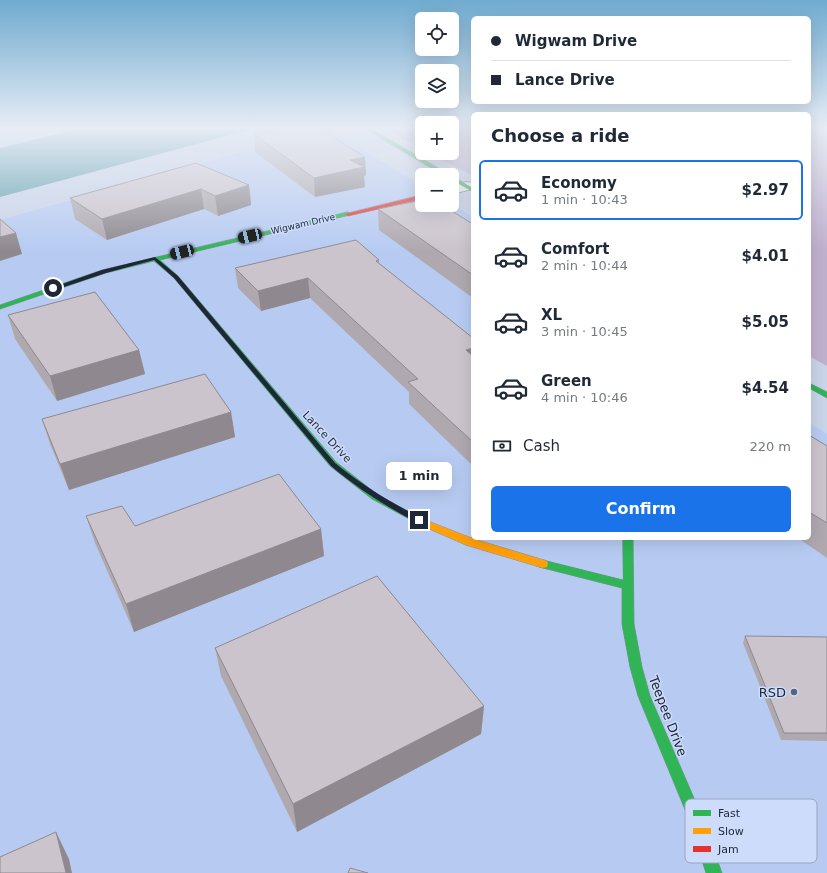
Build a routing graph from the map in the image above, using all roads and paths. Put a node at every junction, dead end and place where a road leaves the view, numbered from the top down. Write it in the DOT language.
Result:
graph roads {
  1 [pos="459,182"];
  2 [pos="470,188"];
  3 [pos="459,189"];
  4 [pos="415,199"];
  5 [pos="155,259"];
  6 [pos="0,307"];
  7 [pos="811,386"];
  8 [pos="827,395"];
  9 [pos="628,540"];
  10 [pos="626,585"];
  11 [pos="688,799"];
  12 [pos="711,863"];
  13 [pos="714,873"];
  1 -- 2 [label="street"];
  2 -- 3 [label="street"];
  4 -- 5 [label="street, Wigwam Drive"];
  5 -- 6 [label="street, Wigwam Drive"];
  5 -- 10 [label="street, Lance Drive"];
  7 -- 8 [label="street"];
  9 -- 10 [label="street, Teepee Drive"];
  10 -- 11 [label="street, Teepee Drive"];
  12 -- 13 [label="street, Teepee Drive"];
}
